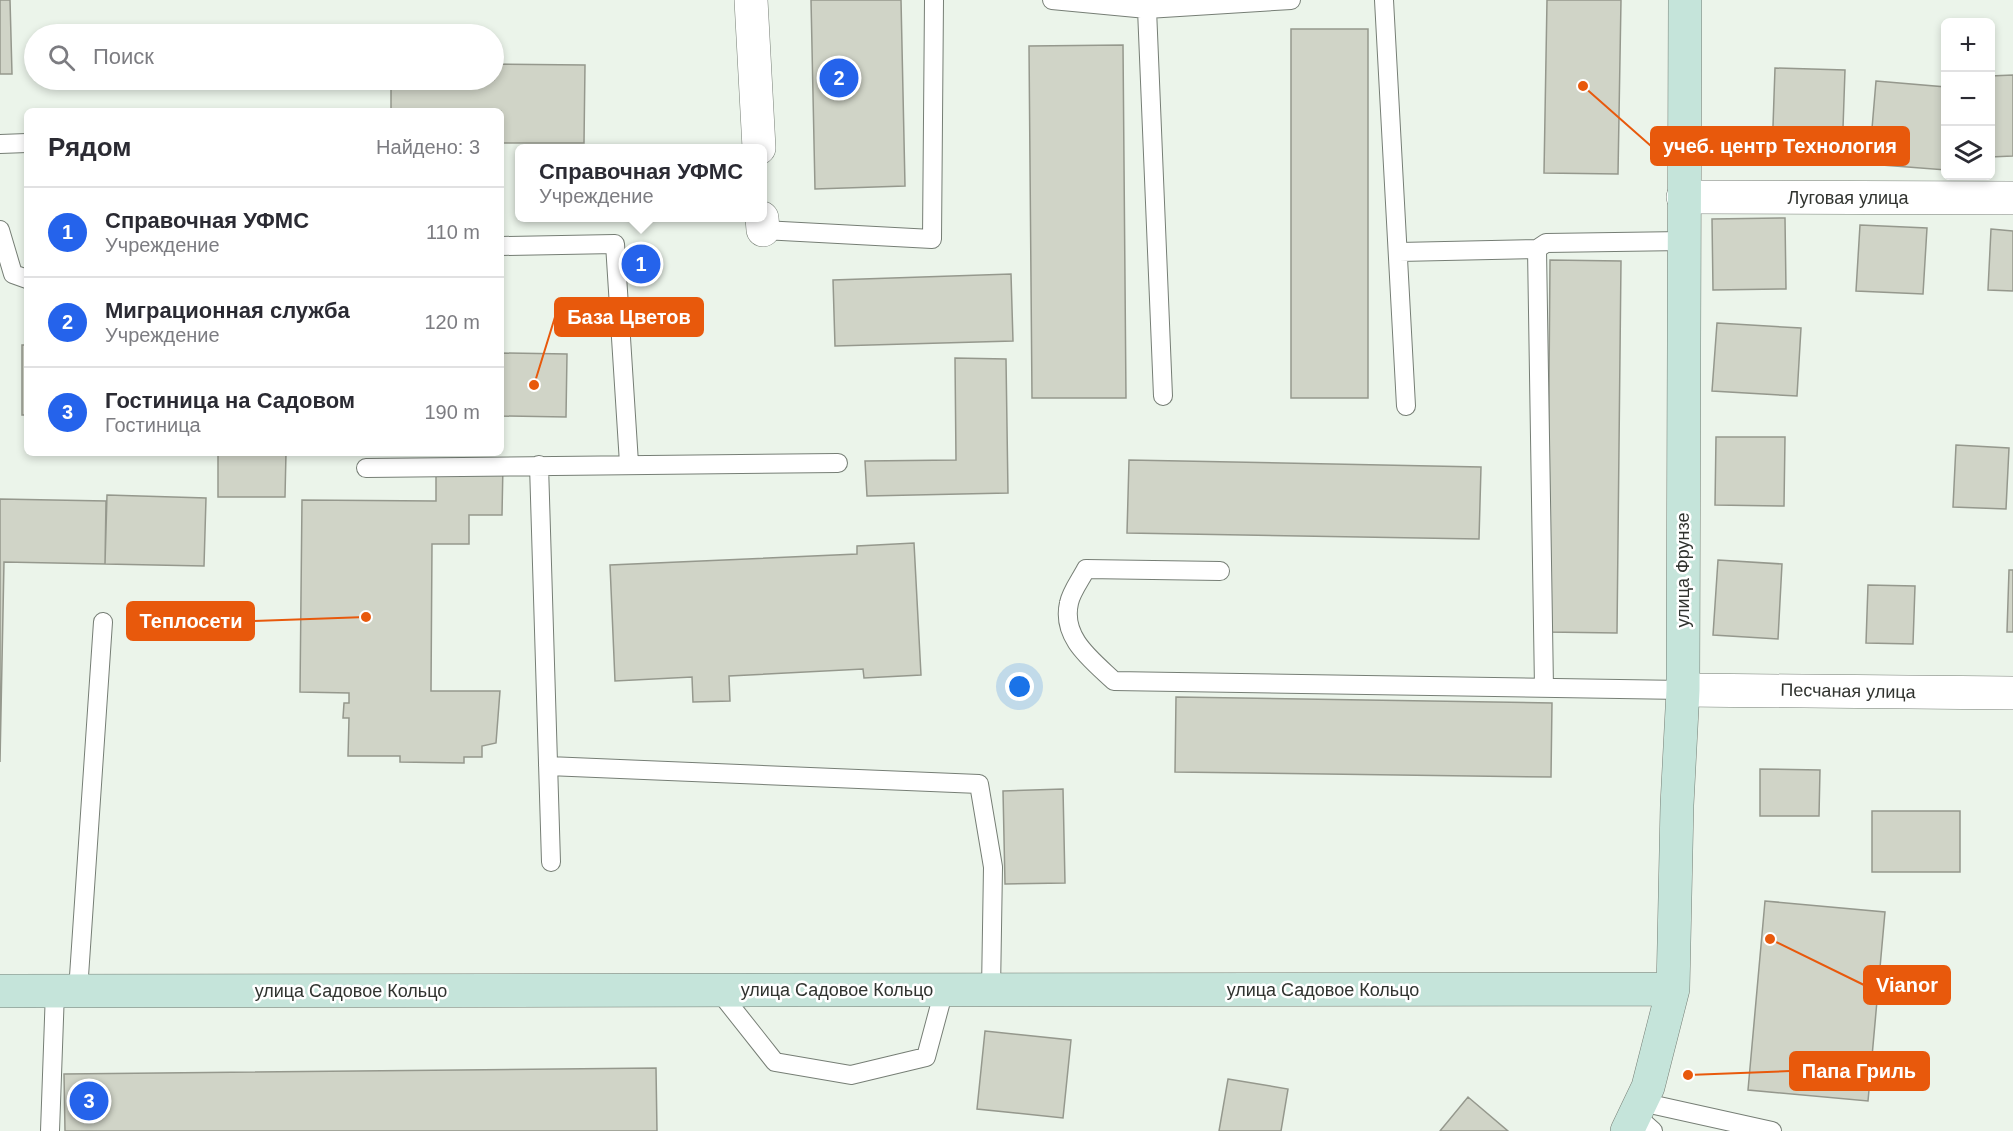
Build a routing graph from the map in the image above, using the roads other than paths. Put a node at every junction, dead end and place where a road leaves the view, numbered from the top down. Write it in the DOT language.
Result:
graph roads {
  1 [pos="751,0"];
  2 [pos="934,0"];
  3 [pos="1052,0"];
  4 [pos="1291,0"];
  5 [pos="1384,0"];
  6 [pos="1685,0"];
  7 [pos="1147,9"];
  8 [pos="24,143"];
  9 [pos="0,144"];
  10 [pos="759,144"];
  11 [pos="1683,197"];
  12 [pos="2013,198"];
  13 [pos="763,224"];
  14 [pos="0,230"];
  15 [pos="1683,241"];
  16 [pos="504,246"];
  17 [pos="1537,249"];
  18 [pos="1399,252"];
  19 [pos="24,278"];
  20 [pos="1164,396"];
  21 [pos="1406,406"];
  22 [pos="628,463"];
  23 [pos="838,463"];
  24 [pos="539,465"];
  25 [pos="366,468"];
  26 [pos="1220,571"];
  27 [pos="102,622"];
  28 [pos="1544,688"];
  29 [pos="1683,690"];
  30 [pos="2013,693"];
  31 [pos="548,766"];
  32 [pos="550,862"];
  33 [pos="1673,989"];
  34 [pos="718,990"];
  35 [pos="944,990"];
  36 [pos="991,990"];
  37 [pos="0,991"];
  38 [pos="67,991"];
  39 [pos="1639,1120"];
  40 [pos="50,1131"];
  41 [pos="1772,1131"];
  1 -- 10 [label="street"];
  2 -- 13 [label="lane"];
  3 -- 7 [label="lane"];
  4 -- 7 [label="lane"];
  5 -- 18 [label="lane"];
  6 -- 11 [label="main road, улица Фрунзе"];
  7 -- 20 [label="lane"];
  8 -- 9 [label="lane"];
  11 -- 12 [label="street, Луговая улица"];
  11 -- 15 [label="main road, улица Фрунзе"];
  14 -- 19 [label="lane"];
  15 -- 17 [label="lane"];
  15 -- 29 [label="main road, улица Фрунзе"];
  16 -- 22 [label="lane"];
  17 -- 18 [label="lane"];
  17 -- 28 [label="lane"];
  18 -- 21 [label="lane"];
  22 -- 23 [label="lane"];
  22 -- 24 [label="lane"];
  24 -- 25 [label="lane"];
  24 -- 31 [label="lane"];
  26 -- 28 [label="lane"];
  27 -- 38 [label="lane"];
  28 -- 29 [label="lane"];
  29 -- 30 [label="street, Песчаная улица"];
  29 -- 33 [label="main road, улица Фрунзе"];
  31 -- 32 [label="lane"];
  31 -- 36 [label="lane"];
  33 -- 36 [label="main road, улица Садовое Кольцо"];
  33 -- 39 [label="main road, улица Фрунзе"];
  34 -- 35 [label="main road, улица Садовое Кольцо"];
  34 -- 35 [label="lane"];
  34 -- 38 [label="main road, улица Садовое Кольцо"];
  35 -- 36 [label="main road, улица Садовое Кольцо"];
  37 -- 38 [label="main road, улица Садовое Кольцо"];
  38 -- 40 [label="lane"];
  39 -- 41 [label="lane"];
}
